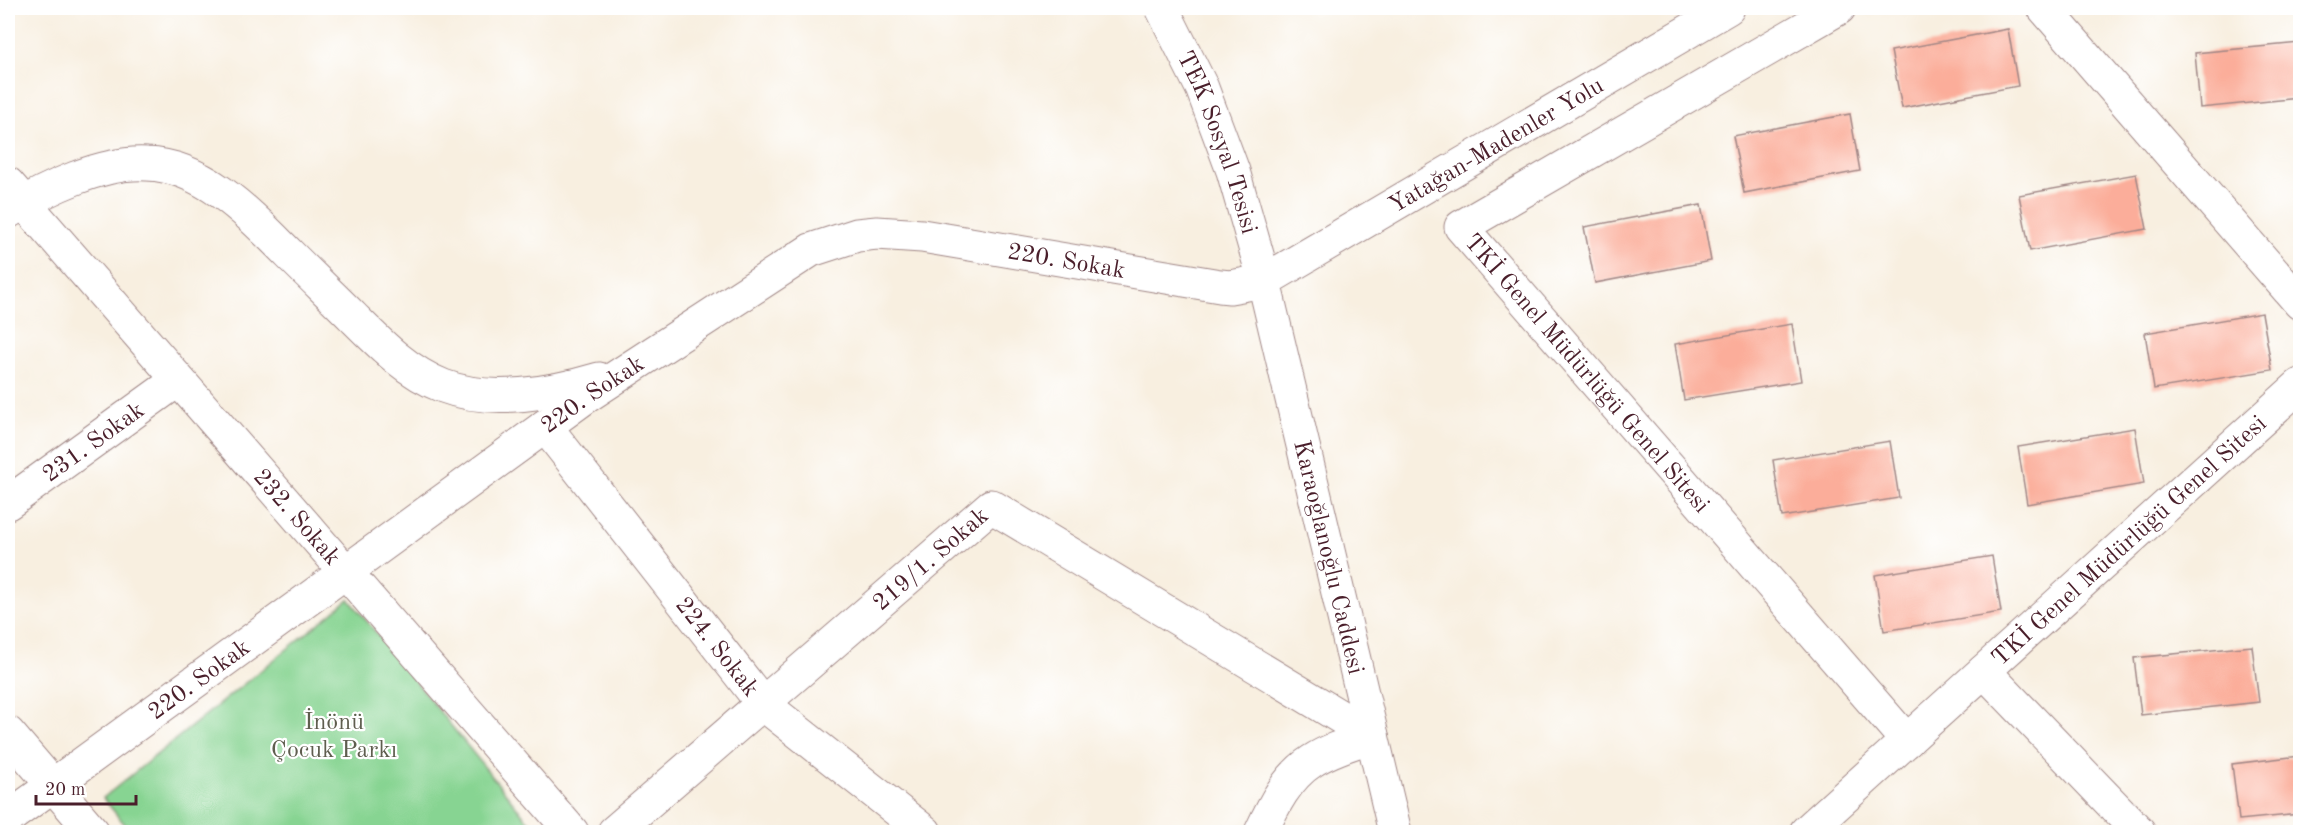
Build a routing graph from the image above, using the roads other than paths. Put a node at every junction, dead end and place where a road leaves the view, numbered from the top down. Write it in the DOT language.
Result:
graph roads {
  1 [pos="1162,8"];
  2 [pos="1728,8"];
  3 [pos="1839,8"];
  4 [pos="2044,8"];
  5 [pos="13,199"];
  6 [pos="1264,281"];
  7 [pos="2301,303"];
  8 [pos="626,371"];
  9 [pos="178,380"];
  10 [pos="2301,385"];
  11 [pos="545,426"];
  12 [pos="8,503"];
  13 [pos="345,573"];
  14 [pos="1984,671"];
  15 [pos="763,704"];
  16 [pos="8,733"];
  17 [pos="1372,736"];
  18 [pos="1907,741"];
  19 [pos="53,785"];
  20 [pos="8,818"];
  21 [pos="93,832"];
  22 [pos="572,832"];
  23 [pos="614,832"];
  24 [pos="925,832"];
  25 [pos="1261,832"];
  26 [pos="1395,832"];
  27 [pos="1806,832"];
  28 [pos="2139,832"];
  1 -- 6 [label="street, TEK Sosyal Tesisi"];
  2 -- 6 [label="street, Yatağan-Madenler Yolu"];
  3 -- 18 [label="street, TKİ Genel Müdürlüğü Genel Sitesi"];
  4 -- 7 [label="street"];
  5 -- 8 [label="street, 232. Sokak"];
  5 -- 9 [label="street, 232. Sokak"];
  6 -- 8 [label="street, 220. Sokak"];
  6 -- 17 [label="street, Karaoğlanoğlu Caddesi"];
  8 -- 11 [label="street, 220. Sokak"];
  9 -- 12 [label="street, 231. Sokak"];
  9 -- 13 [label="street, 232. Sokak"];
  10 -- 14 [label="street, TKİ Genel Müdürlüğü Genel Sitesi"];
  11 -- 13 [label="street, 220. Sokak"];
  11 -- 15 [label="street, 224. Sokak"];
  13 -- 19 [label="street, 220. Sokak"];
  13 -- 22 [label="street, 232. Sokak"];
  14 -- 18 [label="street, TKİ Genel Müdürlüğü Genel Sitesi"];
  14 -- 28 [label="street, TKİ Genel Müdürlüğü Genel Sitesi"];
  15 -- 17 [label="street, 219/1. Sokak"];
  15 -- 23 [label="street, 219/1. Sokak"];
  15 -- 24 [label="street, 224. Sokak"];
  16 -- 19 [label="street"];
  17 -- 25 [label="street"];
  17 -- 26 [label="street, Karaoğlanoğlu Caddesi"];
  18 -- 27 [label="street, TKİ Genel Müdürlüğü Genel Sitesi"];
  19 -- 20 [label="street, 220. Sokak"];
  19 -- 21 [label="street"];
}
